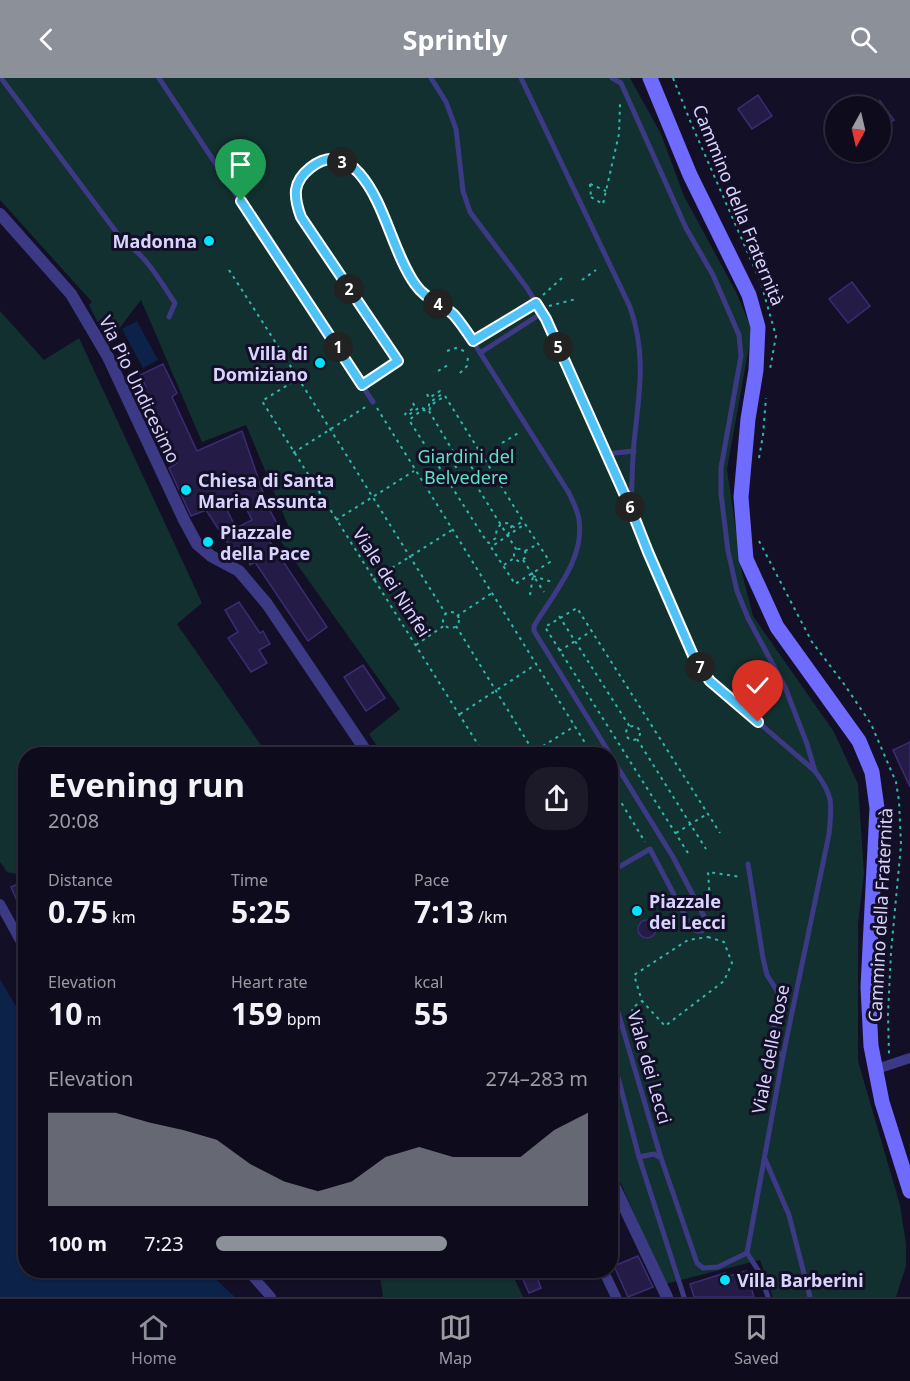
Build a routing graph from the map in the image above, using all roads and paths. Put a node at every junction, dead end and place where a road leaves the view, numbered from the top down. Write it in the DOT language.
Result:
graph roads {
  1 [pos="1,78"];
  2 [pos="159,78"];
  3 [pos="431,78"];
  4 [pos="521,78"];
  5 [pos="612,78"];
  6 [pos="650,78"];
  7 [pos="674,78"];
  8 [pos="620,81"];
  9 [pos="606,191"];
  10 [pos="0,214"];
  11 [pos="229,270"];
  12 [pos="596,270"];
  13 [pos="562,278"];
  14 [pos="582,280"];
  15 [pos="543,296"];
  16 [pos="576,299"];
  17 [pos="536,303"];
  18 [pos="549,306"];
  19 [pos="542,313"];
  20 [pos="168,317"];
  21 [pos="473,341"];
  22 [pos="447,351"];
  23 [pos="464,351"];
  24 [pos="480,353"];
  25 [pos="468,357"];
  26 [pos="448,365"];
  27 [pos="771,369"];
  28 [pos="438,371"];
  29 [pos="460,373"];
  30 [pos="299,378"];
  31 [pos="362,385"];
  32 [pos="767,389"];
  33 [pos="427,394"];
  34 [pos="373,402"];
  35 [pos="413,403"];
  36 [pos="429,411"];
  37 [pos="528,428"];
  38 [pos="330,429"];
  39 [pos="502,443"];
  40 [pos="634,450"];
  41 [pos="293,453"];
  42 [pos="606,454"];
  43 [pos="482,455"];
  44 [pos="457,458"];
  45 [pos="469,464"];
  46 [pos="758,464"];
  47 [pos="414,471"];
  48 [pos="459,471"];
  49 [pos="471,477"];
  50 [pos="447,479"];
  51 [pos="373,497"];
  52 [pos="631,509"];
  53 [pos="336,520"];
  54 [pos="501,525"];
  55 [pos="512,525"];
  56 [pos="452,530"];
  57 [pos="496,534"];
  58 [pos="508,535"];
  59 [pos="758,539"];
  60 [pos="538,543"];
  61 [pos="516,549"];
  62 [pos="525,551"];
  63 [pos="410,556"];
  64 [pos="514,558"];
  65 [pos="523,560"];
  66 [pos="503,565"];
  67 [pos="532,575"];
  68 [pos="373,580"];
  69 [pos="552,582"];
  70 [pos="544,592"];
  71 [pos="492,593"];
  72 [pos="530,595"];
  73 [pos="447,614"];
  74 [pos="457,616"];
  75 [pos="559,617"];
  76 [pos="445,625"];
  77 [pos="456,626"];
  78 [pos="592,631"];
  79 [pos="574,641"];
  80 [pos="416,645"];
  81 [pos="559,651"];
  82 [pos="536,665"];
  83 [pos="495,690"];
  84 [pos="460,714"];
  85 [pos="574,726"];
  86 [pos="630,727"];
  87 [pos="637,739"];
  88 [pos="363,747"];
  89 [pos="480,747"];
  90 [pos="531,747"];
  91 [pos="544,747"];
  92 [pos="588,747"];
  93 [pos="605,747"];
  94 [pos="618,768"];
  95 [pos="815,771"];
  96 [pos="618,798"];
  97 [pos="707,814"];
  98 [pos="691,824"];
  99 [pos="675,833"];
  100 [pos="720,833"];
  101 [pos="650,849"];
  102 [pos="706,849"];
  103 [pos="688,853"];
  104 [pos="748,864"];
  105 [pos="618,868"];
  106 [pos="742,877"];
  107 [pos="710,901"];
  108 [pos="0,904"];
  109 [pos="18,937"];
  110 [pos="642,1001"];
  111 [pos="627,1006"];
  112 [pos="632,1008"];
  113 [pos="618,1012"];
  114 [pos="629,1017"];
  115 [pos="783,1056"];
  116 [pos="910,1058"];
  117 [pos="891,1065"];
  118 [pos="874,1070"];
  119 [pos="618,1077"];
  120 [pos="639,1157"];
  121 [pos="661,1158"];
  122 [pos="765,1160"];
  123 [pos="910,1191"];
  124 [pos="618,1194"];
  125 [pos="747,1253"];
  126 [pos="254,1278"];
  127 [pos="607,1278"];
  128 [pos="271,1297"];
  129 [pos="616,1297"];
  130 [pos="667,1297"];
  131 [pos="684,1297"];
  132 [pos="768,1297"];
  133 [pos="810,1297"];
  1 -- 20 [label="lane"];
  2 -- 31 [label="lane"];
  3 -- 17 [label="lane"];
  4 -- 40 [label="lane"];
  5 -- 8 [label="lane"];
  6 -- 118 [label="main road"];
  7 -- 27 [label="path, Cammino della Fraternità"];
  8 -- 9 [label="path"];
  8 -- 95 [label="lane"];
  9 -- 9 [label="path"];
  10 -- 88 [label="street, Via Pio Undicesimo"];
  11 -- 30 [label="path"];
  12 -- 14 [label="path"];
  13 -- 15 [label="path"];
  16 -- 18 [label="path"];
  17 -- 19 [label="lane"];
  17 -- 21 [label="lane"];
  19 -- 24 [label="lane"];
  19 -- 42 [label="lane"];
  21 -- 24 [label="lane"];
  21 -- 31 [label="lane"];
  22 -- 23 [label="path"];
  24 -- 37 [label="lane"];
  25 -- 29 [label="path"];
  26 -- 28 [label="path"];
  30 -- 38 [label="path"];
  30 -- 41 [label="path, Viale dei Ninfei"];
  31 -- 34 [label="lane"];
  32 -- 46 [label="path"];
  33 -- 36 [label="path"];
  34 -- 38 [label="path"];
  34 -- 47 [label="path"];
  35 -- 36 [label="path"];
  36 -- 43 [label="path"];
  36 -- 44 [label="path"];
  36 -- 50 [label="path"];
  37 -- 39 [label="path"];
  37 -- 93 [label="lane"];
  38 -- 41 [label="path"];
  38 -- 51 [label="path"];
  40 -- 42 [label="lane"];
  40 -- 52 [label="lane"];
  41 -- 53 [label="path, Viale dei Ninfei"];
  42 -- 52 [label="lane"];
  43 -- 45 [label="path"];
  43 -- 55 [label="path"];
  44 -- 45 [label="path"];
  44 -- 48 [label="path"];
  45 -- 49 [label="path"];
  47 -- 51 [label="path"];
  47 -- 56 [label="path"];
  48 -- 49 [label="path"];
  48 -- 50 [label="path"];
  49 -- 54 [label="path"];
  50 -- 57 [label="path"];
  51 -- 53 [label="path"];
  51 -- 63 [label="path"];
  52 -- 95 [label="lane"];
  53 -- 68 [label="path, Viale dei Ninfei"];
  54 -- 55 [label="path"];
  54 -- 57 [label="path"];
  54 -- 58 [label="path"];
  55 -- 58 [label="path"];
  56 -- 63 [label="path"];
  56 -- 71 [label="path"];
  57 -- 58 [label="path"];
  58 -- 60 [label="path"];
  58 -- 61 [label="path"];
  58 -- 66 [label="path"];
  59 -- 117 [label="path, Cammino della Fraternità"];
  60 -- 62 [label="path"];
  60 -- 67 [label="path"];
  61 -- 62 [label="path"];
  61 -- 64 [label="path"];
  62 -- 65 [label="path"];
  63 -- 68 [label="path"];
  63 -- 73 [label="path"];
  64 -- 65 [label="path"];
  64 -- 66 [label="path"];
  65 -- 67 [label="path"];
  66 -- 67 [label="path"];
  67 -- 69 [label="path"];
  67 -- 70 [label="path"];
  67 -- 72 [label="path"];
  68 -- 80 [label="path, Viale dei Ninfei"];
  71 -- 74 [label="path"];
  71 -- 82 [label="path"];
  73 -- 74 [label="path"];
  73 -- 76 [label="path"];
  74 -- 77 [label="path"];
  75 -- 78 [label="path"];
  75 -- 79 [label="path"];
  75 -- 81 [label="path"];
  76 -- 77 [label="path"];
  76 -- 80 [label="path"];
  77 -- 83 [label="path"];
  78 -- 79 [label="path"];
  78 -- 97 [label="path"];
  79 -- 81 [label="path"];
  79 -- 86 [label="path"];
  80 -- 84 [label="path, Viale dei Ninfei"];
  81 -- 99 [label="path"];
  82 -- 83 [label="path"];
  82 -- 85 [label="path"];
  83 -- 84 [label="path"];
  83 -- 90 [label="path"];
  84 -- 89 [label="path, Viale dei Ninfei"];
  85 -- 91 [label="path"];
  85 -- 92 [label="path"];
  86 -- 87 [label="path"];
  86 -- 87 [label="path"];
  87 -- 98 [label="path"];
  94 -- 101 [label="lane"];
  95 -- 115 [label="lane, Viale delle Rose"];
  96 -- 101 [label="path"];
  97 -- 98 [label="path"];
  97 -- 100 [label="path"];
  98 -- 99 [label="path"];
  98 -- 102 [label="path"];
  99 -- 103 [label="path"];
  101 -- 105 [label="lane"];
  104 -- 115 [label="lane"];
  106 -- 107 [label="path"];
  108 -- 109 [label="street"];
  110 -- 110 [label="path"];
  110 -- 112 [label="path"];
  111 -- 112 [label="path"];
  112 -- 114 [label="path"];
  113 -- 121 [label="lane, Viale dei Lecci"];
  115 -- 122 [label="lane, Viale delle Rose"];
  116 -- 117 [label="street"];
  117 -- 118 [label="street"];
  118 -- 123 [label="main road"];
  119 -- 120 [label="lane, Viale dei Lecci"];
  120 -- 121 [label="lane"];
  120 -- 131 [label="lane, Viale dei Lecci"];
  121 -- 125 [label="lane, Viale dei Lecci"];
  122 -- 125 [label="lane, Viale delle Rose"];
  122 -- 133 [label="lane"];
  124 -- 130 [label="street"];
  125 -- 132 [label="lane"];
  126 -- 128 [label="street"];
  127 -- 129 [label="street"];
}
